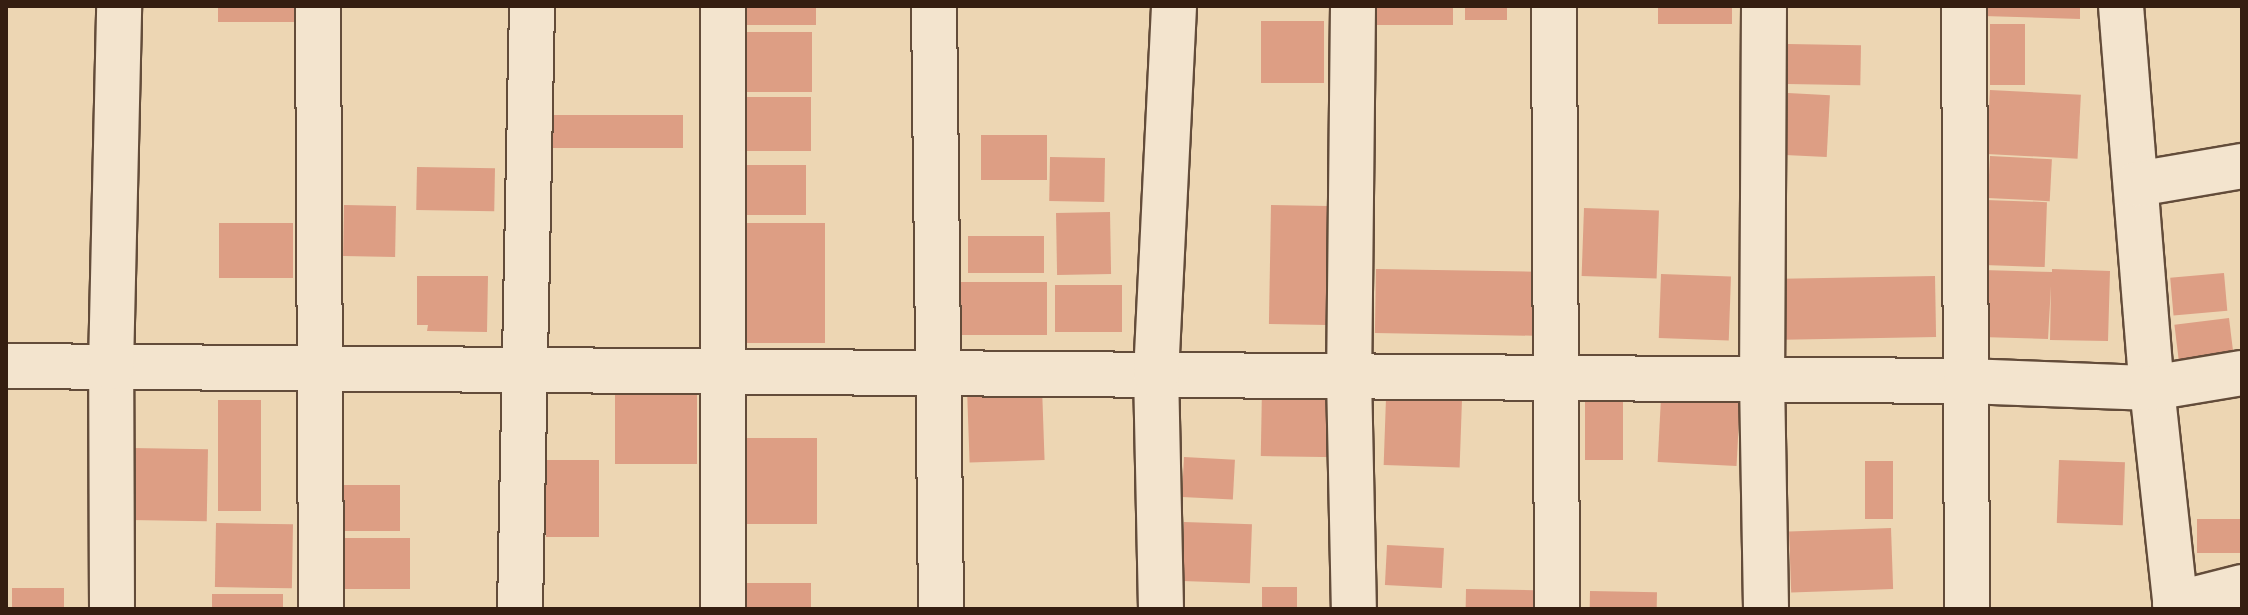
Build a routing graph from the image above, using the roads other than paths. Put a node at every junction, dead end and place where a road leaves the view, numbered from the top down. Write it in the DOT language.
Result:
graph roads {
  1 [pos="119,6"];
  2 [pos="318,6"];
  3 [pos="532,6"];
  4 [pos="723,6"];
  5 [pos="934,6"];
  6 [pos="1174,6"];
  7 [pos="1353,6"];
  8 [pos="1554,6"];
  9 [pos="1764,6"];
  10 [pos="1964,6"];
  11 [pos="2121,6"];
  12 [pos="2242,166"];
  13 [pos="2137,184"];
  14 [pos="6,366"];
  15 [pos="111,367"];
  16 [pos="320,368"];
  17 [pos="527,370"];
  18 [pos="721,371"];
  19 [pos="936,373"];
  20 [pos="2242,373"];
  21 [pos="1156,375"];
  22 [pos="1349,376"];
  23 [pos="1557,378"];
  24 [pos="1762,379"];
  25 [pos="1966,381"];
  26 [pos="2152,388"];
  27 [pos="2242,587"];
  28 [pos="2176,606"];
  29 [pos="112,609"];
  30 [pos="321,609"];
  31 [pos="520,609"];
  32 [pos="723,609"];
  33 [pos="941,609"];
  34 [pos="1161,609"];
  35 [pos="1354,609"];
  36 [pos="1557,609"];
  37 [pos="1766,609"];
  38 [pos="1967,609"];
  1 -- 15 [label="street"];
  2 -- 16 [label="street"];
  3 -- 17 [label="street"];
  4 -- 18 [label="street"];
  5 -- 19 [label="street"];
  6 -- 21 [label="street"];
  7 -- 22 [label="street"];
  8 -- 23 [label="street"];
  9 -- 24 [label="street"];
  10 -- 25 [label="street"];
  11 -- 13 [label="street"];
  12 -- 13 [label="street"];
  13 -- 26 [label="street"];
  14 -- 15 [label="street"];
  15 -- 16 [label="street"];
  15 -- 29 [label="street"];
  16 -- 17 [label="street"];
  16 -- 30 [label="street"];
  17 -- 18 [label="street"];
  17 -- 31 [label="street"];
  18 -- 19 [label="street"];
  18 -- 32 [label="street"];
  19 -- 21 [label="street"];
  19 -- 33 [label="street"];
  20 -- 26 [label="street"];
  21 -- 22 [label="street"];
  21 -- 34 [label="street"];
  22 -- 23 [label="street"];
  22 -- 35 [label="street"];
  23 -- 24 [label="street"];
  23 -- 36 [label="street"];
  24 -- 25 [label="street"];
  24 -- 37 [label="street"];
  25 -- 26 [label="street"];
  25 -- 38 [label="street"];
  26 -- 28 [label="street"];
  27 -- 28 [label="street"];
}
